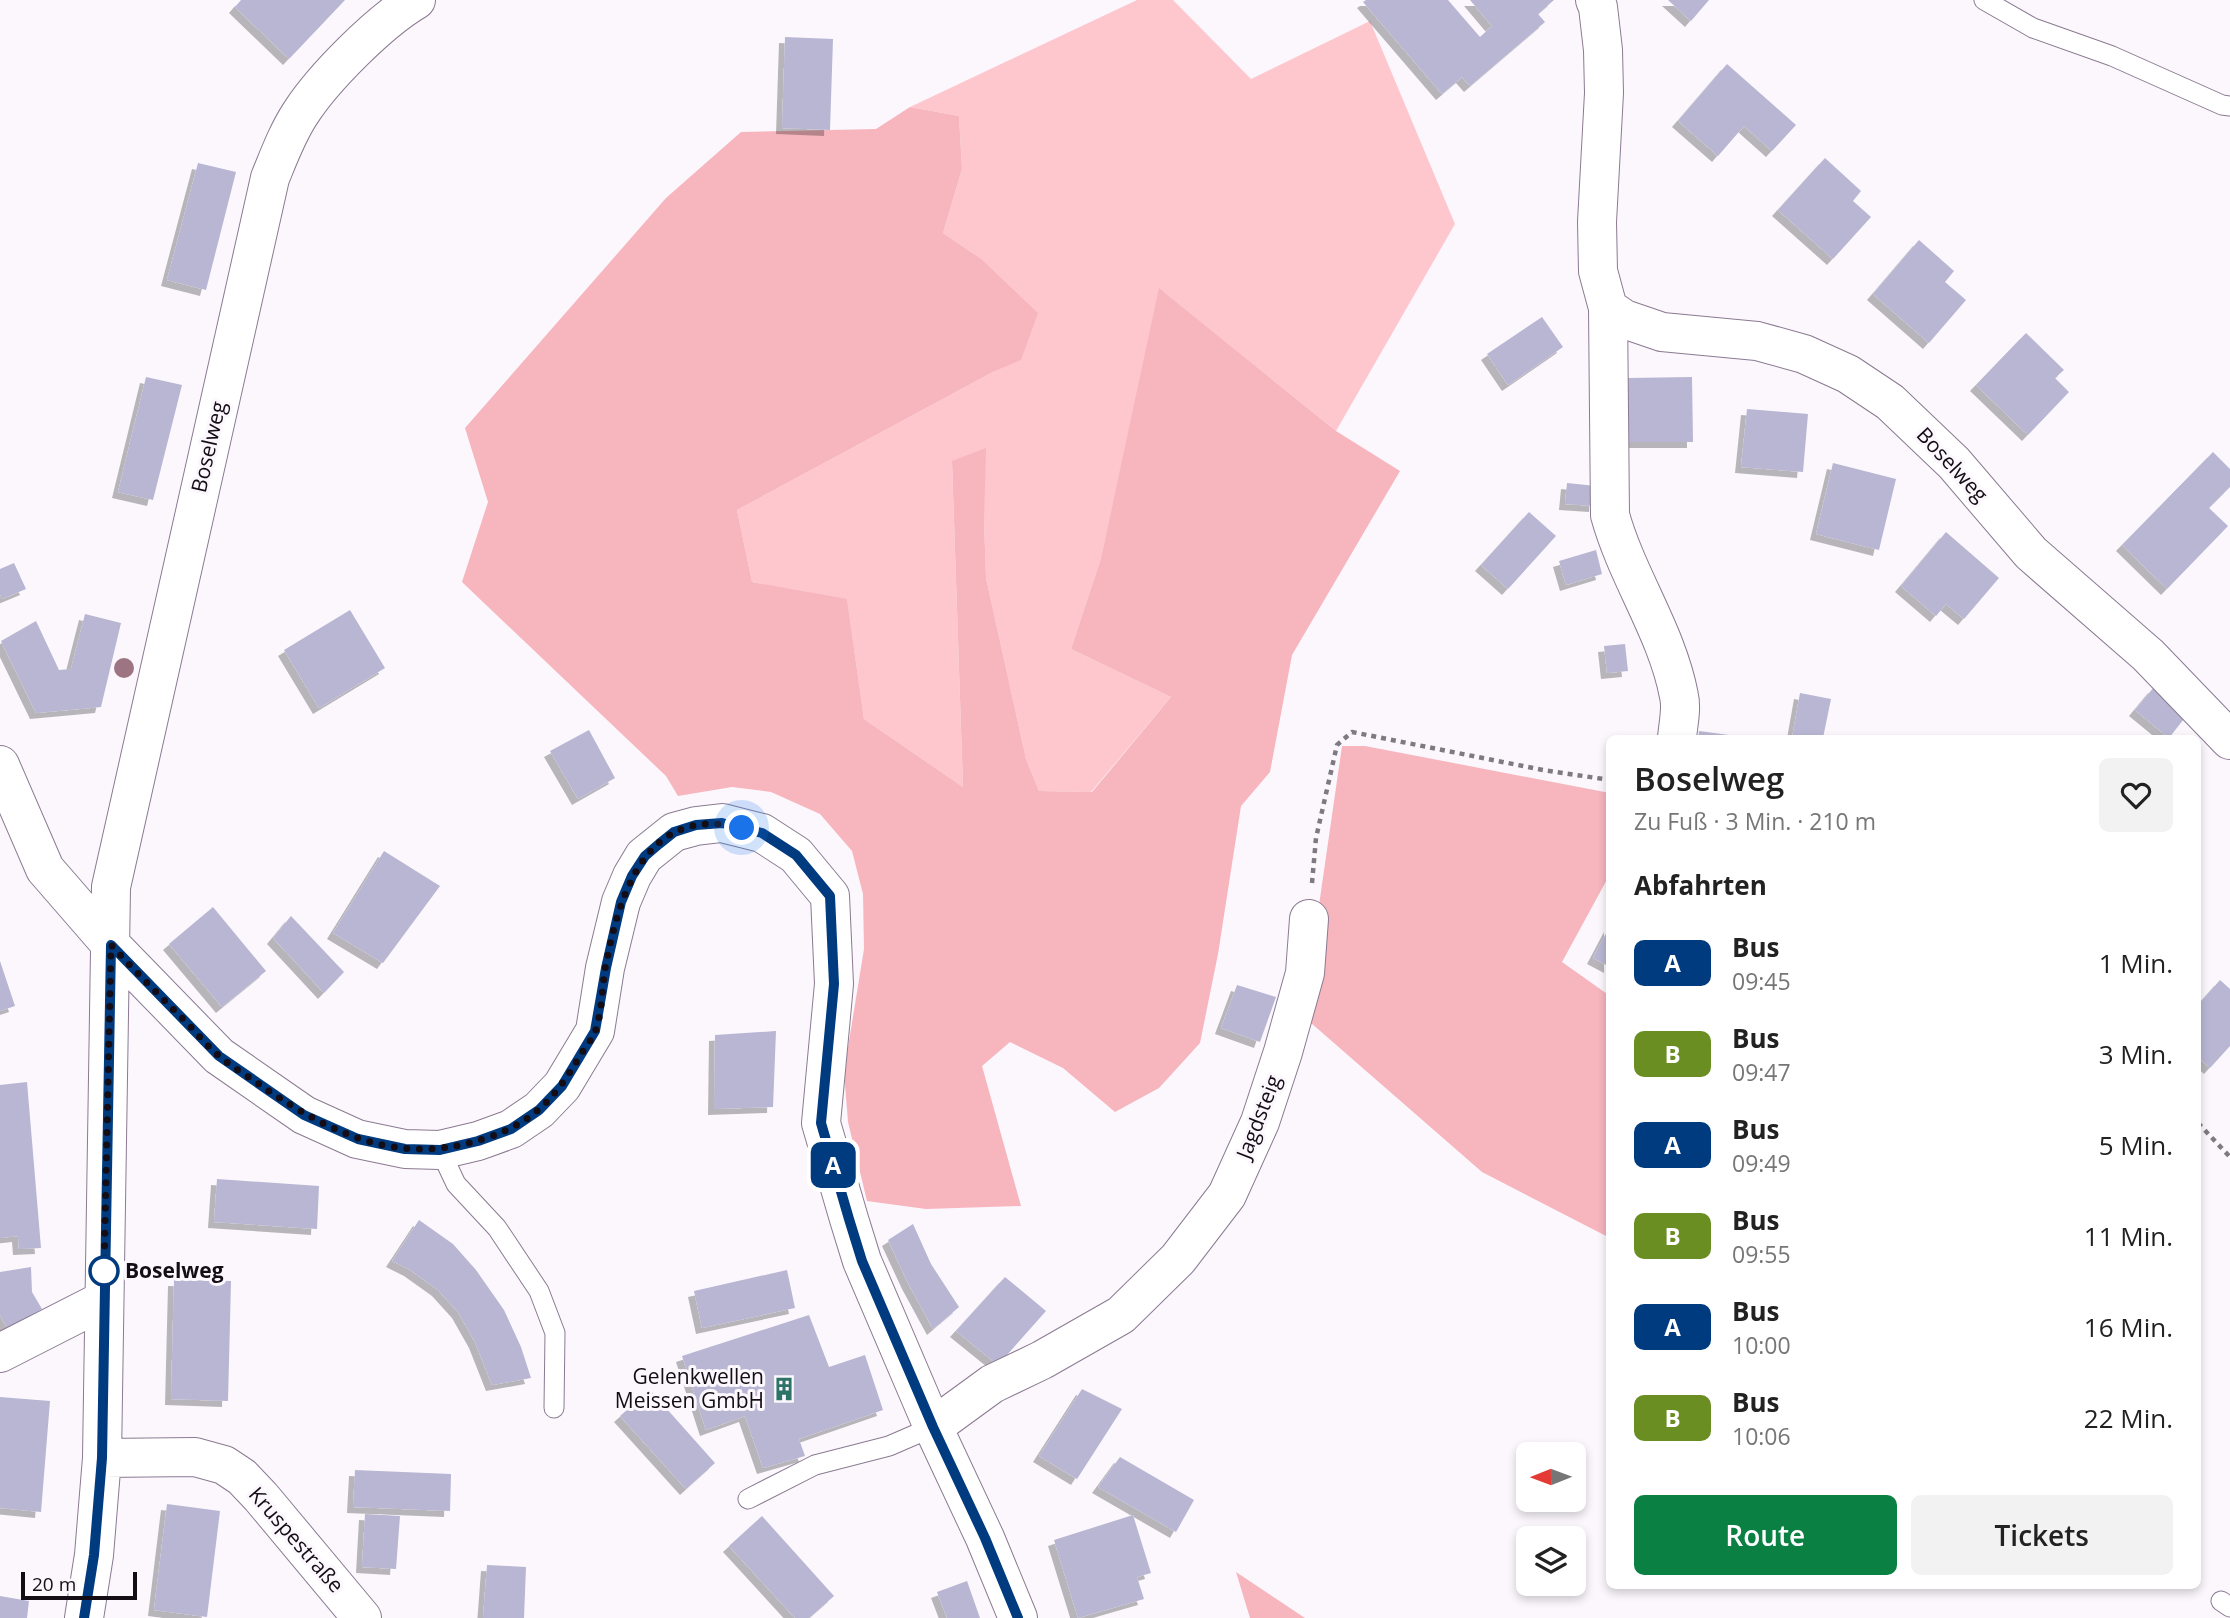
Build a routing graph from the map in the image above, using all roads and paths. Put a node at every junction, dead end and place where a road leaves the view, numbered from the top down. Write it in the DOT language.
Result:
graph roads {
  1 [pos="416,0"];
  2 [pos="1595,0"];
  3 [pos="1984,0"];
  4 [pos="2230,106"];
  5 [pos="1608,308"];
  6 [pos="1677,735"];
  7 [pos="2230,740"];
  8 [pos="0,765"];
  9 [pos="1606,779"];
  10 [pos="1309,919"];
  11 [pos="111,945"];
  12 [pos="2201,1126"];
  13 [pos="440,1150"];
  14 [pos="2230,1157"];
  15 [pos="104,1300"];
  16 [pos="0,1353"];
  17 [pos="554,1408"];
  18 [pos="933,1427"];
  19 [pos="102,1458"];
  20 [pos="748,1499"];
  21 [pos="84,1618"];
  22 [pos="362,1618"];
  23 [pos="1018,1618"];
  1 -- 11 [label="street, Boselweg"];
  2 -- 5 [label="street"];
  3 -- 4 [label="lane"];
  5 -- 6 [label="street"];
  5 -- 7 [label="street, Boselweg"];
  8 -- 11 [label="street"];
  9 -- 10 [label="path"];
  10 -- 18 [label="street, Jagdsteig"];
  11 -- 13 [label="street"];
  11 -- 15 [label="street, Boselweg"];
  12 -- 14 [label="path"];
  13 -- 17 [label="lane"];
  13 -- 18 [label="street"];
  15 -- 16 [label="street"];
  15 -- 19 [label="street, Boselweg"];
  18 -- 20 [label="lane, Jagdsteig"];
  18 -- 23 [label="street"];
  19 -- 21 [label="street, Boselweg"];
  19 -- 22 [label="street, Kruspestraße"];
}
